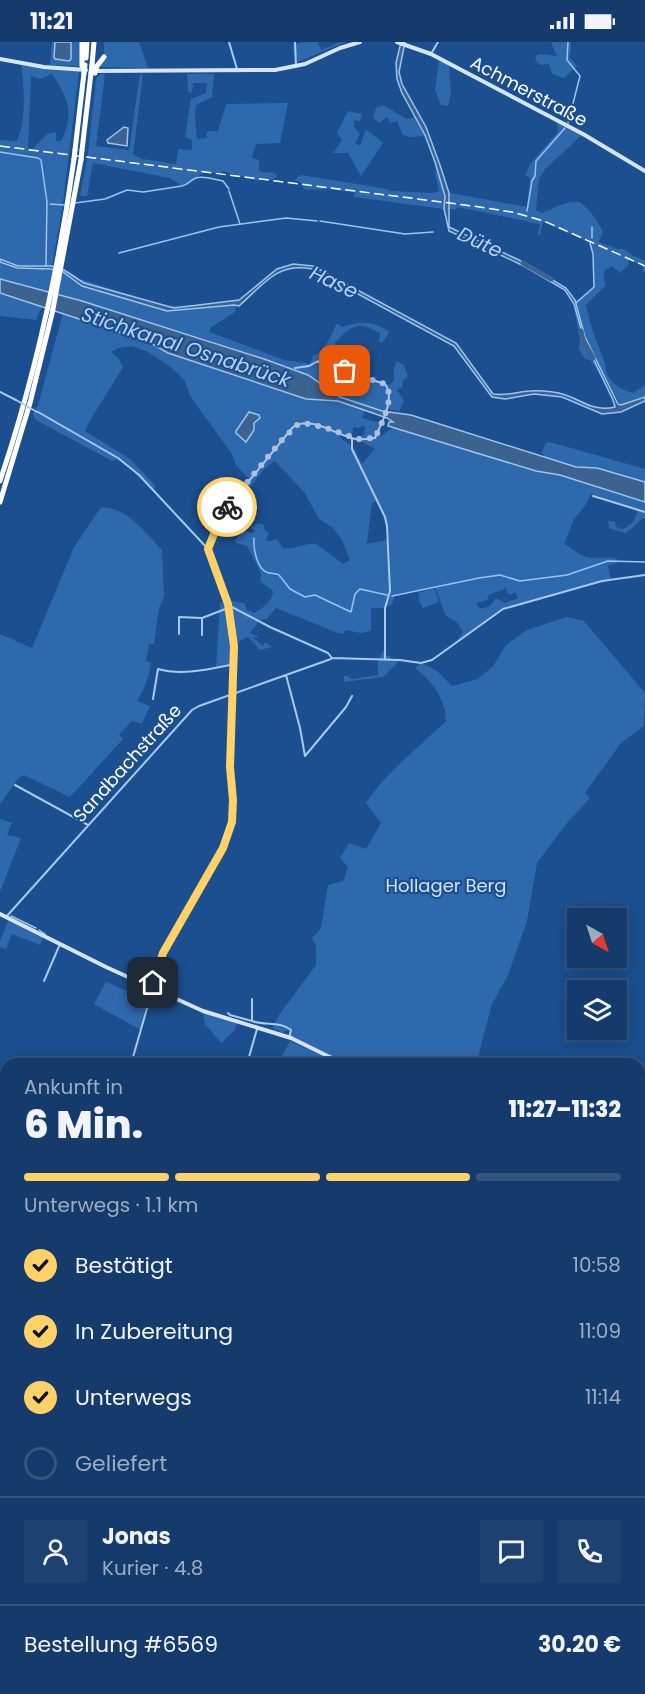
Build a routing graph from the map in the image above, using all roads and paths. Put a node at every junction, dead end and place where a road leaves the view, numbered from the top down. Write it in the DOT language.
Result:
graph roads {
  1 [pos="82,42"];
  2 [pos="87,42"];
  3 [pos="94,42"];
  4 [pos="229,42"];
  5 [pos="295,42"];
  6 [pos="360,42"];
  7 [pos="397,42"];
  8 [pos="438,42"];
  9 [pos="431,54"];
  10 [pos="104,57"];
  11 [pos="0,59"];
  12 [pos="89,66"];
  13 [pos="296,67"];
  14 [pos="237,71"];
  15 [pos="88,73"];
  16 [pos="645,171"];
  17 [pos="72,196"];
  18 [pos="49,313"];
  19 [pos="295,368"];
  20 [pos="0,392"];
  21 [pos="352,438"];
  22 [pos="357,439"];
  23 [pos="353,442"];
  24 [pos="0,481"];
  25 [pos="594,496"];
  26 [pos="0,502"];
  27 [pos="645,512"];
  28 [pos="208,549"];
  29 [pos="645,575"];
  30 [pos="228,607"];
  31 [pos="202,618"];
  32 [pos="179,634"];
  33 [pos="202,635"];
  34 [pos="332,658"];
  35 [pos="385,660"];
  36 [pos="235,664"];
  37 [pos="286,675"];
  38 [pos="234,694"];
  39 [pos="352,696"];
  40 [pos="153,699"];
  41 [pos="15,785"];
  42 [pos="88,825"];
  43 [pos="0,914"];
  44 [pos="6,917"];
  45 [pos="60,944"];
  46 [pos="44,981"];
  47 [pos="153,989"];
  48 [pos="252,999"];
  49 [pos="228,1013"];
  50 [pos="252,1021"];
  51 [pos="257,1029"];
  52 [pos="288,1038"];
  53 [pos="133,1058"];
  54 [pos="249,1058"];
  55 [pos="333,1058"];
  1 -- 12 [label="highway"];
  2 -- 12 [label="highway"];
  3 -- 12 [label="highway"];
  4 -- 14 [label="street"];
  5 -- 13 [label="street"];
  6 -- 13 [label="street"];
  7 -- 9 [label="street, Achmerstraße"];
  8 -- 9 [label="street"];
  9 -- 16 [label="street, Achmerstraße"];
  10 -- 12 [label="highway"];
  11 -- 14 [label="street"];
  12 -- 15 [label="highway, bridge"];
  12 -- 15 [label="highway, bridge"];
  13 -- 14 [label="street"];
  15 -- 17 [label="highway, bridge"];
  15 -- 17 [label="highway, bridge"];
  17 -- 18 [label="highway"];
  18 -- 24 [label="highway"];
  18 -- 26 [label="highway"];
  19 -- 22 [label="street"];
  20 -- 28 [label="street, bridge"];
  21 -- 22 [label="street"];
  21 -- 23 [label="street"];
  21 -- 28 [label="street"];
  22 -- 23 [label="street"];
  23 -- 35 [label="street"];
  25 -- 27 [label="street"];
  28 -- 30 [label="street"];
  29 -- 35 [label="street"];
  30 -- 31 [label="street"];
  30 -- 34 [label="street"];
  30 -- 36 [label="street"];
  31 -- 32 [label="street"];
  31 -- 33 [label="street"];
  34 -- 35 [label="street"];
  34 -- 37 [label="street, Sandbachstraße"];
  36 -- 38 [label="street"];
  36 -- 40 [label="street"];
  37 -- 38 [label="street, Sandbachstraße"];
  37 -- 39 [label="street"];
  38 -- 42 [label="street, Sandbachstraße"];
  38 -- 47 [label="street"];
  41 -- 42 [label="street"];
  42 -- 44 [label="street, Sandbachstraße"];
  43 -- 44 [label="street"];
  44 -- 45 [label="street"];
  45 -- 46 [label="street"];
  45 -- 47 [label="street"];
  47 -- 51 [label="street"];
  47 -- 53 [label="street"];
  48 -- 50 [label="street"];
  49 -- 50 [label="street"];
  50 -- 52 [label="street"];
  51 -- 52 [label="street"];
  51 -- 54 [label="street"];
  52 -- 55 [label="street"];
}
